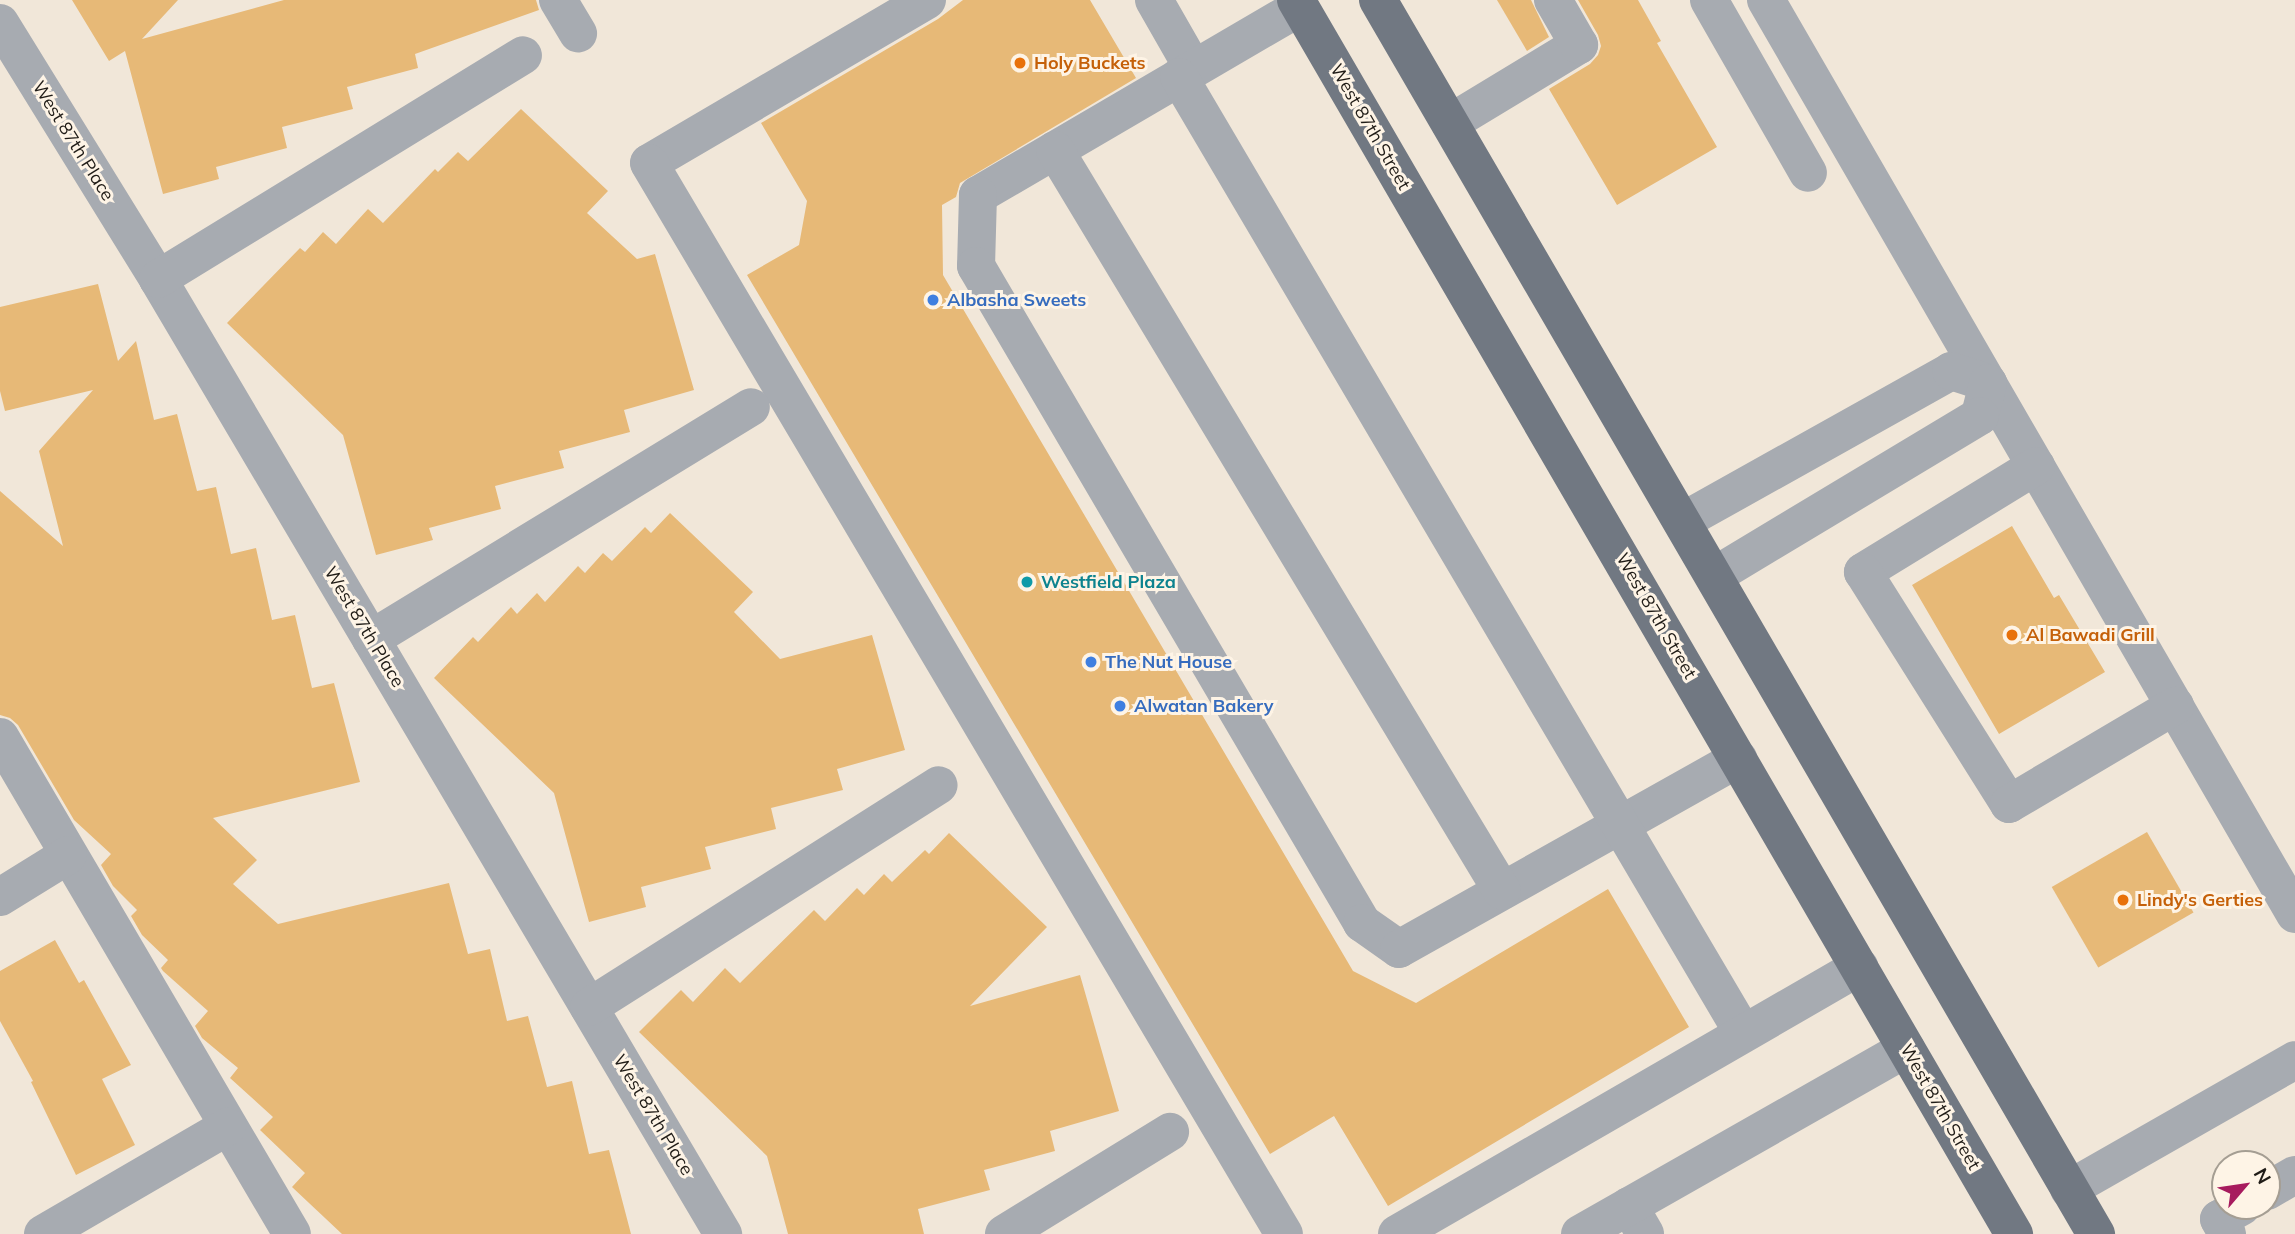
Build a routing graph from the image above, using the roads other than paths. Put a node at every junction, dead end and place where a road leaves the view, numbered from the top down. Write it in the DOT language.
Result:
graph roads {
  1 [pos="558,0"];
  2 [pos="927,0"];
  3 [pos="1154,0"];
  4 [pos="1378,0"];
  5 [pos="1553,0"];
  6 [pos="1709,0"];
  7 [pos="1766,0"];
  8 [pos="1298,4"];
  9 [pos="0,23"];
  10 [pos="579,33"];
  11 [pos="523,55"];
  12 [pos="1186,73"];
  13 [pos="1450,123"];
  14 [pos="1055,150"];
  15 [pos="1808,173"];
  16 [pos="158,279"];
  17 [pos="1988,383"];
  18 [pos="751,407"];
  19 [pos="2036,466"];
  20 [pos="1683,521"];
  21 [pos="1714,576"];
  22 [pos="371,639"];
  23 [pos="2175,706"];
  24 [pos="0,737"];
  25 [pos="1738,759"];
  26 [pos="939,785"];
  27 [pos="1619,826"];
  28 [pos="68,855"];
  29 [pos="1502,891"];
  30 [pos="0,897"];
  31 [pos="2295,914"];
  32 [pos="1859,967"];
  33 [pos="589,1007"];
  34 [pos="1743,1033"];
  35 [pos="1906,1049"];
  36 [pos="2295,1059"];
  37 [pos="227,1126"];
  38 [pos="1170,1132"];
  39 [pos="2069,1189"];
  40 [pos="1637,1220"];
  41 [pos="43,1234"];
  42 [pos="292,1234"];
  43 [pos="723,1234"];
  44 [pos="1004,1234"];
  45 [pos="1284,1234"];
  46 [pos="1397,1234"];
  47 [pos="1580,1234"];
  48 [pos="2014,1234"];
  49 [pos="2096,1234"];
  1 -- 10 [label="street"];
  2 -- 45 [label="street"];
  3 -- 12 [label="street"];
  4 -- 13 [label="main road"];
  5 -- 13 [label="street"];
  6 -- 15 [label="street"];
  7 -- 17 [label="street"];
  8 -- 12 [label="street"];
  8 -- 25 [label="main road, West 87th Street"];
  9 -- 16 [label="street, West 87th Place"];
  11 -- 16 [label="street"];
  12 -- 14 [label="street"];
  12 -- 27 [label="street"];
  13 -- 20 [label="main road"];
  14 -- 29 [label="street"];
  14 -- 29 [label="street"];
  16 -- 22 [label="street, West 87th Place"];
  17 -- 19 [label="street"];
  17 -- 20 [label="street"];
  17 -- 21 [label="street"];
  18 -- 22 [label="street"];
  19 -- 23 [label="street"];
  19 -- 23 [label="street"];
  20 -- 21 [label="main road"];
  21 -- 39 [label="main road"];
  22 -- 33 [label="street, West 87th Place"];
  23 -- 31 [label="street"];
  24 -- 28 [label="street"];
  25 -- 27 [label="street"];
  25 -- 32 [label="main road, West 87th Street"];
  26 -- 33 [label="street"];
  27 -- 29 [label="street"];
  27 -- 34 [label="street"];
  28 -- 30 [label="street"];
  28 -- 37 [label="street"];
  32 -- 34 [label="street"];
  32 -- 35 [label="main road, West 87th Street"];
  33 -- 43 [label="street, West 87th Place"];
  34 -- 46 [label="street"];
  35 -- 40 [label="street"];
  35 -- 48 [label="main road, West 87th Street"];
  36 -- 39 [label="street"];
  37 -- 41 [label="street"];
  37 -- 42 [label="street"];
  38 -- 44 [label="street"];
  39 -- 49 [label="main road"];
  40 -- 47 [label="street"];
}
